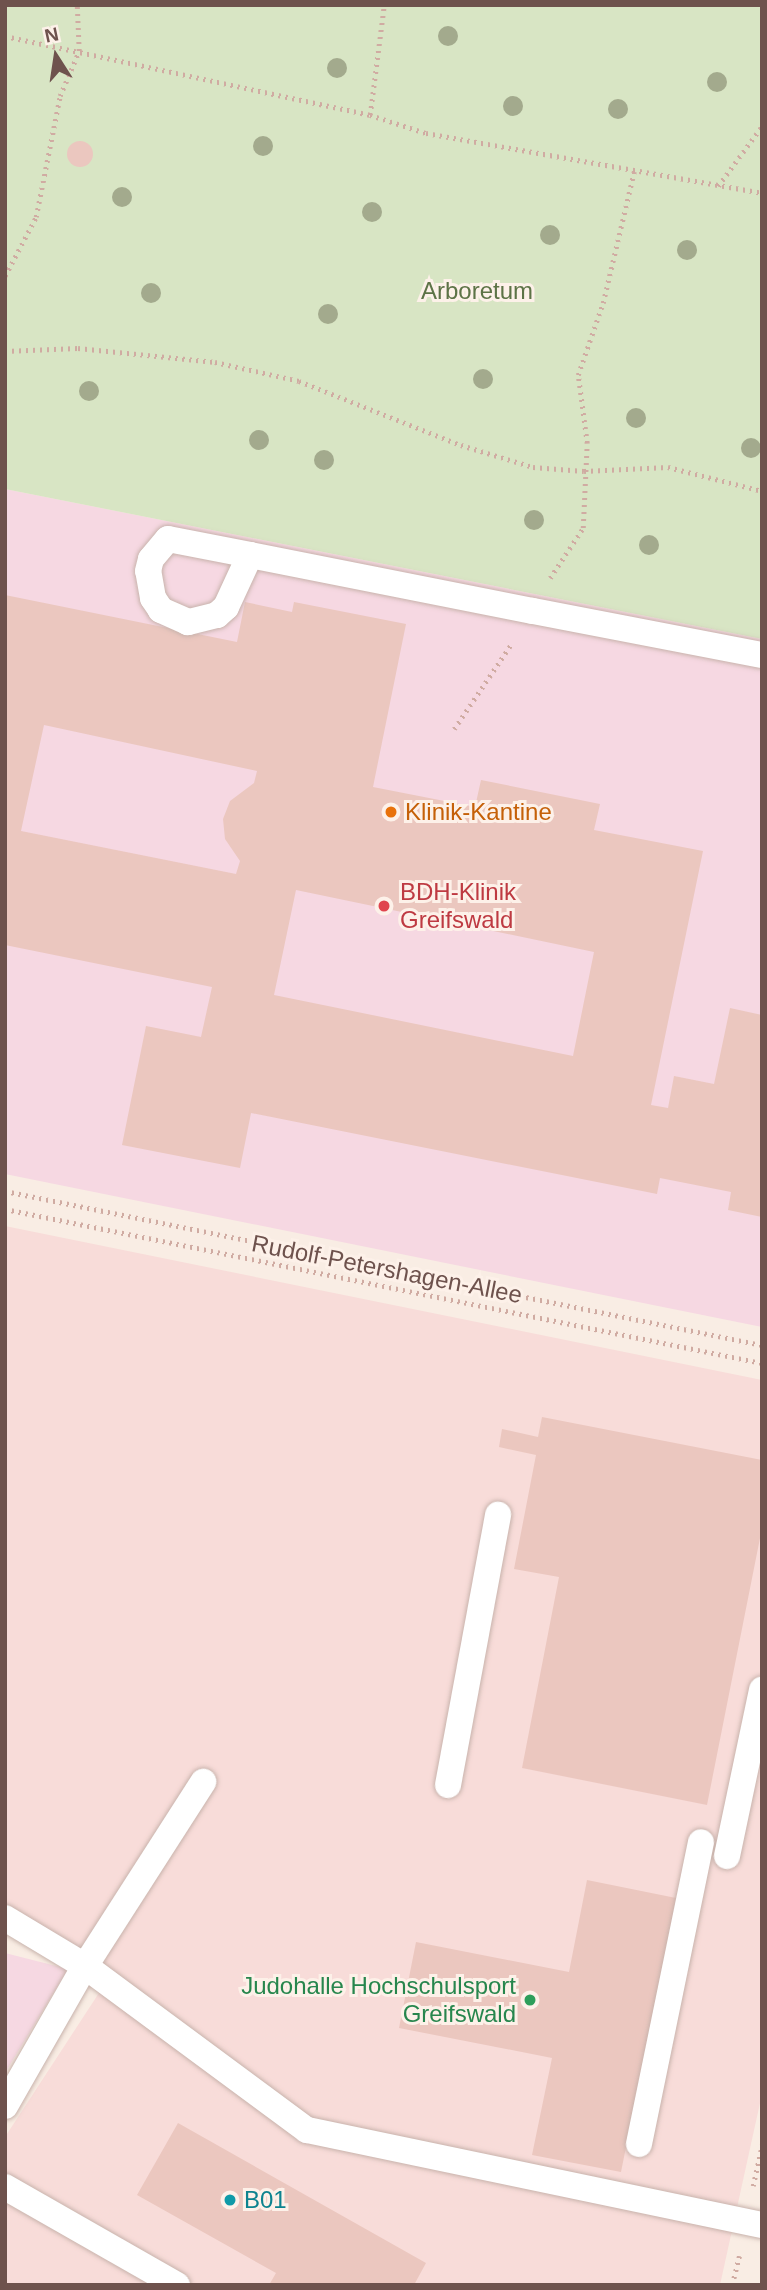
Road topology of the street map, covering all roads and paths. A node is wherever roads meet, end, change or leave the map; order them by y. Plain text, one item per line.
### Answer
1 (78, 5) edge
2 (384, 5) edge
3 (5, 36) edge
4 (79, 51) junction
5 (370, 115) junction
6 (762, 126) edge
7 (634, 172) junction
8 (717, 187) junction
9 (762, 193) edge
10 (5, 276) edge
11 (5, 351) edge
12 (584, 471) junction
13 (762, 491) edge
14 (250, 555) dead end
15 (533, 611) junction
16 (762, 655) edge
17 (454, 729) dead end
18 (5, 1192) edge
19 (5, 1209) edge
20 (762, 1345) edge
21 (762, 1363) edge
22 (498, 1515) dead end
23 (762, 1690) edge
24 (203, 1782) dead end
25 (447, 1785) dead end
26 (701, 1842) dead end
27 (727, 1856) dead end
28 (5, 1918) edge
29 (85, 1966) junction
30 (5, 2106) edge
31 (639, 2144) dead end
32 (5, 2187) edge
33 (762, 2225) edge
34 (177, 2285) edge

1 - 4 path
2 - 5 path
3 - 4 path
4 - 5 path
4 - 10 path
5 - 7 path
6 - 8 path
7 - 8 path
7 - 12 path
8 - 9 path
11 - 12 path
12 - 13 path
12 - 15 path
14 - 15 lane
15 - 16 lane
15 - 17 path
18 - 20 path
19 - 21 path, Rudolf-Petershagen-Allee
22 - 25 lane
23 - 27 lane
24 - 29 lane
26 - 31 lane
28 - 29 lane
29 - 30 lane
29 - 33 lane
32 - 34 lane

